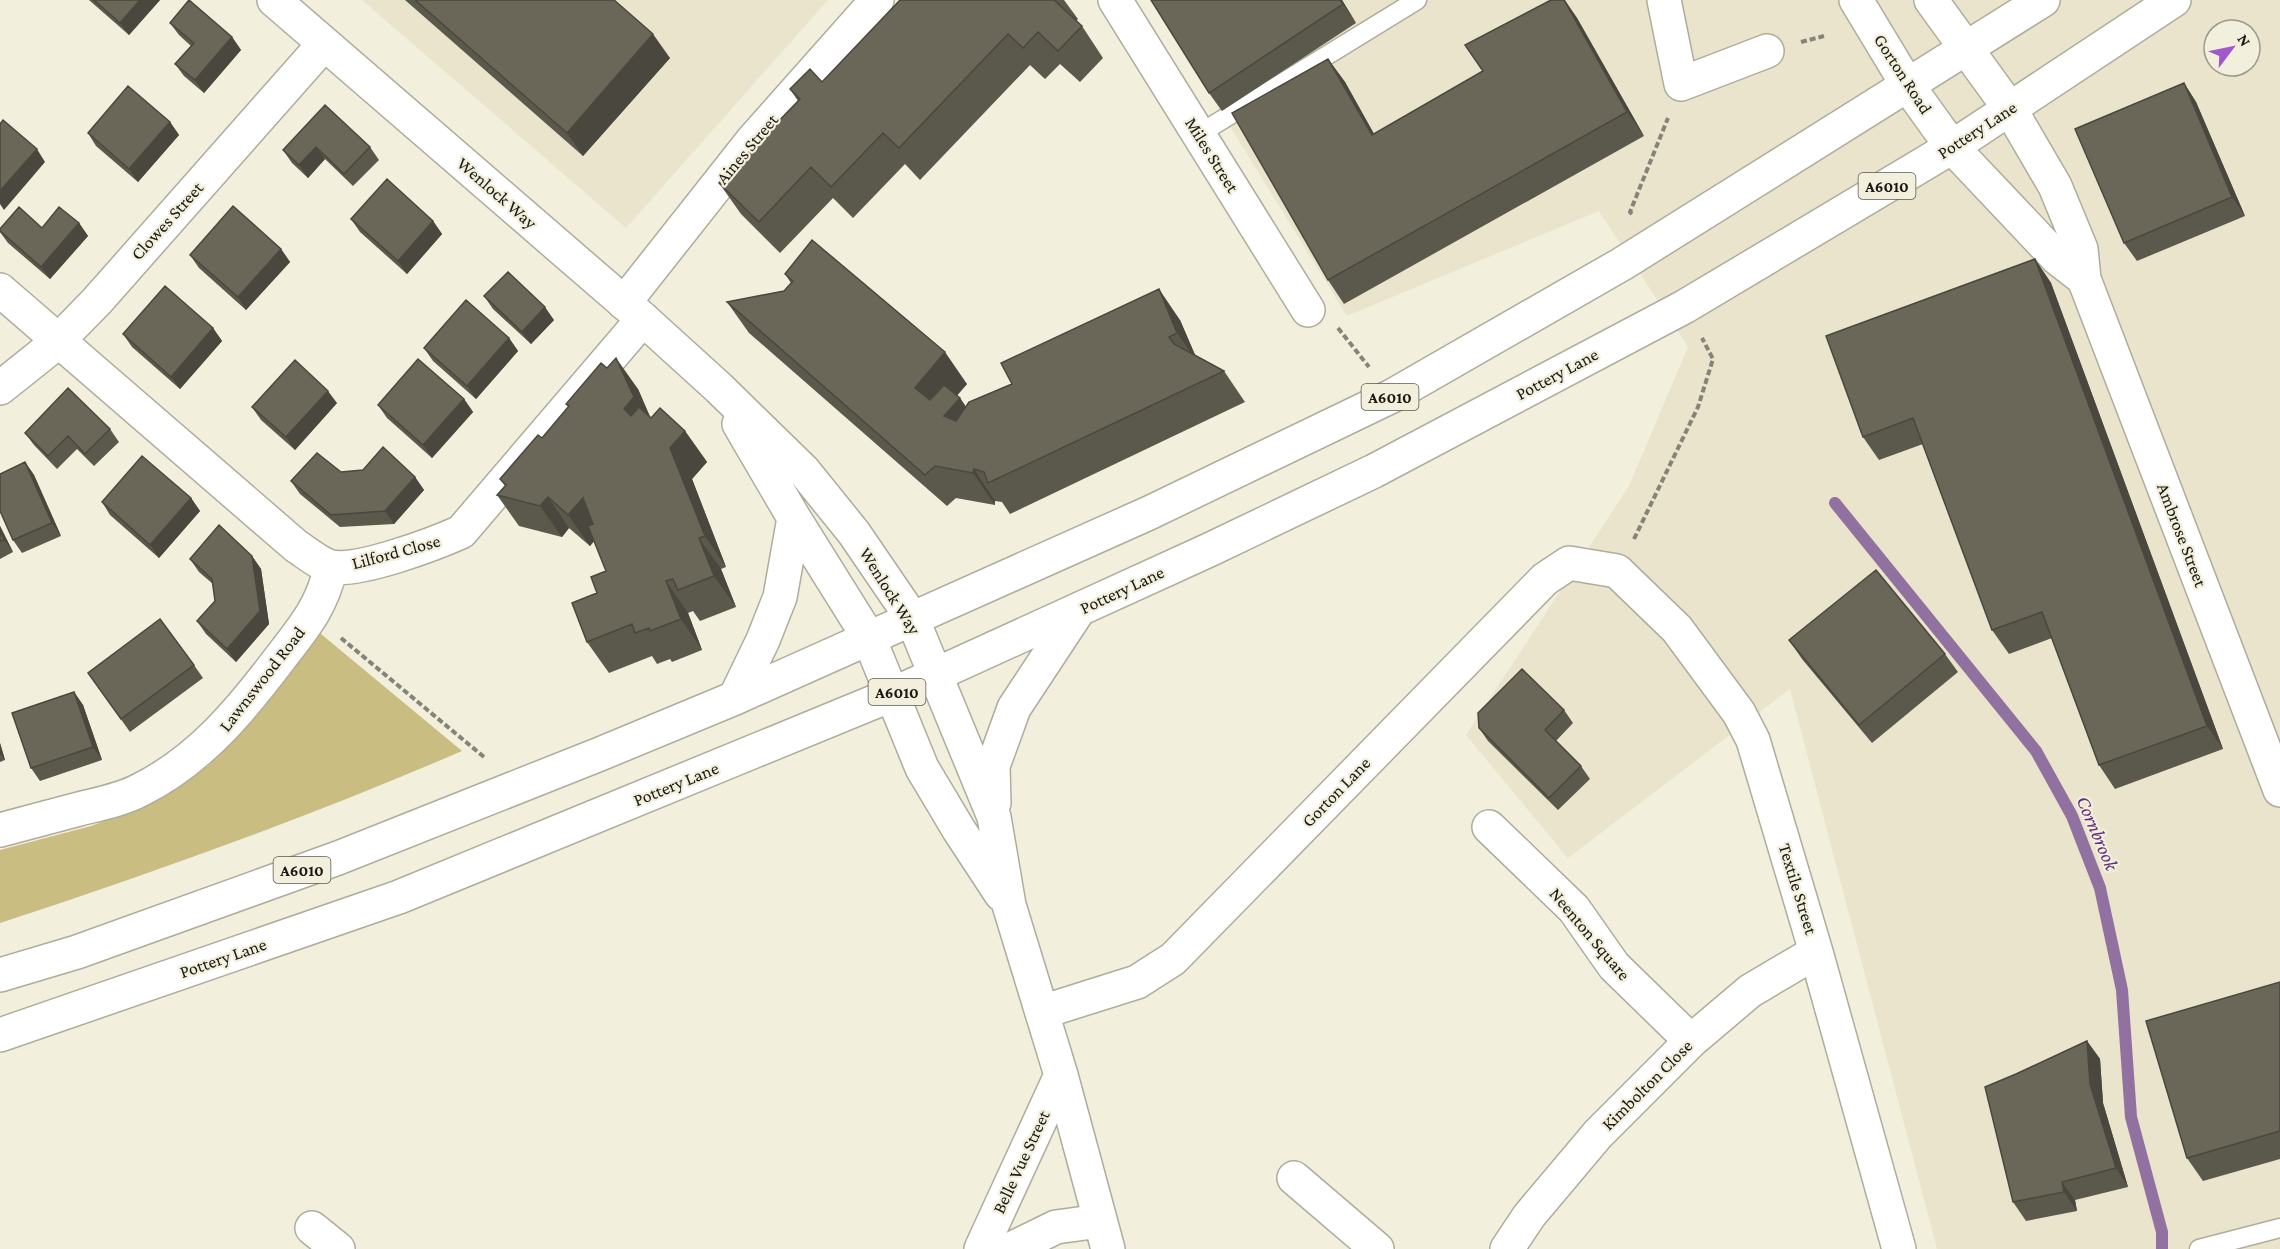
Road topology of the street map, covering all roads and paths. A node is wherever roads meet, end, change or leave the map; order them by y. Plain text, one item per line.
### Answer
1 (274, 0) edge
2 (877, 0) edge
3 (1115, 0) edge
4 (1418, 0) edge
5 (1664, 0) edge
6 (1856, 0) edge
7 (1931, 0) edge
8 (2043, 0) edge
9 (2174, 0) edge
10 (324, 44) junction
11 (1967, 50) junction
12 (1767, 51) dead end
13 (1681, 84) junction
14 (1908, 86) junction
15 (2010, 109) junction
16 (1199, 134) junction
17 (1952, 147) junction
18 (1650, 246) junction
19 (2085, 279) junction
20 (0, 290) edge
21 (633, 311) junction
22 (1321, 317) joint
23 (60, 340) junction
24 (1706, 343) dead end
25 (0, 388) edge
26 (719, 388) junction
27 (1392, 396) junction
28 (794, 518) junction
29 (331, 567) junction
30 (1617, 571) junction
31 (1078, 611) junction
32 (912, 618) junction
33 (332, 631) dead end
34 (868, 638) junction
35 (936, 675) junction
36 (891, 695) junction
37 (735, 698) junction
38 (484, 757) dead end
39 (2280, 790) edge
40 (994, 817) junction
41 (1489, 827) dead end
42 (0, 830) edge
43 (1009, 905) junction
44 (1816, 952) junction
45 (0, 975) edge
46 (1042, 1012) junction
47 (0, 1035) edge
48 (1690, 1041) junction
49 (1061, 1075) junction
50 (1294, 1178) dead end
51 (312, 1228) dead end
52 (2280, 1228) edge
53 (1104, 1235) edge
54 (2208, 1248) edge
55 (338, 1249) edge
56 (981, 1249) edge
57 (1011, 1249) edge
58 (1377, 1249) edge
59 (1507, 1249) edge
60 (1899, 1249) edge

1 - 10 main road, Wenlock Way
2 - 21 main road, Aines Street
3 - 16 main road, Miles Street
4 - 16 lane
5 - 13 main road
6 - 14 main road, Gorton Road
7 - 11 main road
8 - 11 main road, A6010
9 - 15 main road, Pottery Lane / A6010
10 - 21 main road, Wenlock Way
10 - 23 main road, Clowes Street
11 - 14 main road, A6010
11 - 15 main road
12 - 13 main road
13 - 18 path
14 - 17 main road, Gorton Road
14 - 18 main road, A6010
15 - 17 main road, Pottery Lane / A6010
15 - 19 main road, Ambrose Street
16 - 22 main road, Miles Street
17 - 19 main road
17 - 31 main road, Pottery Lane / A6010
18 - 27 main road, A6010
19 - 39 main road, Ambrose Street
20 - 23 main road, Lilford Close
21 - 26 main road, Wenlock Way
21 - 29 main road, Lilford Close
22 - 27 path
23 - 25 main road, Clowes Street
23 - 29 main road, Lilford Close
24 - 30 path
26 - 28 main road, Wenlock Way
26 - 32 main road, Wenlock Way
27 - 32 main road, A6010
28 - 34 main road, Wenlock Way
28 - 37 main road
29 - 42 main road, Lawnswood Road
30 - 44 main road, Textile Street
30 - 46 main road, Gorton Lane
31 - 35 main road, Pottery Lane / A6010
31 - 40 main road
32 - 34 main road, A6010
32 - 35 main road, Wenlock Way
33 - 38 path
34 - 36 main road, Wenlock Way
34 - 37 main road, A6010
35 - 36 main road, Pottery Lane / A6010
35 - 40 main road, Wenlock Way
36 - 43 main road, Wenlock Way
36 - 47 main road, Pottery Lane / A6010
37 - 45 main road, A6010
40 - 43 main road, Wenlock Way
41 - 48 main road, Neenton Square
43 - 46 main road, Wenlock Way
44 - 48 main road, Kimbolton Close
44 - 60 main road, Textile Street
46 - 49 main road, Wenlock Way
48 - 59 main road, Kimbolton Close
49 - 53 main road
49 - 56 main road, Belle Vue Street
50 - 58 main road
51 - 55 main road
52 - 54 lane
53 - 57 main road

